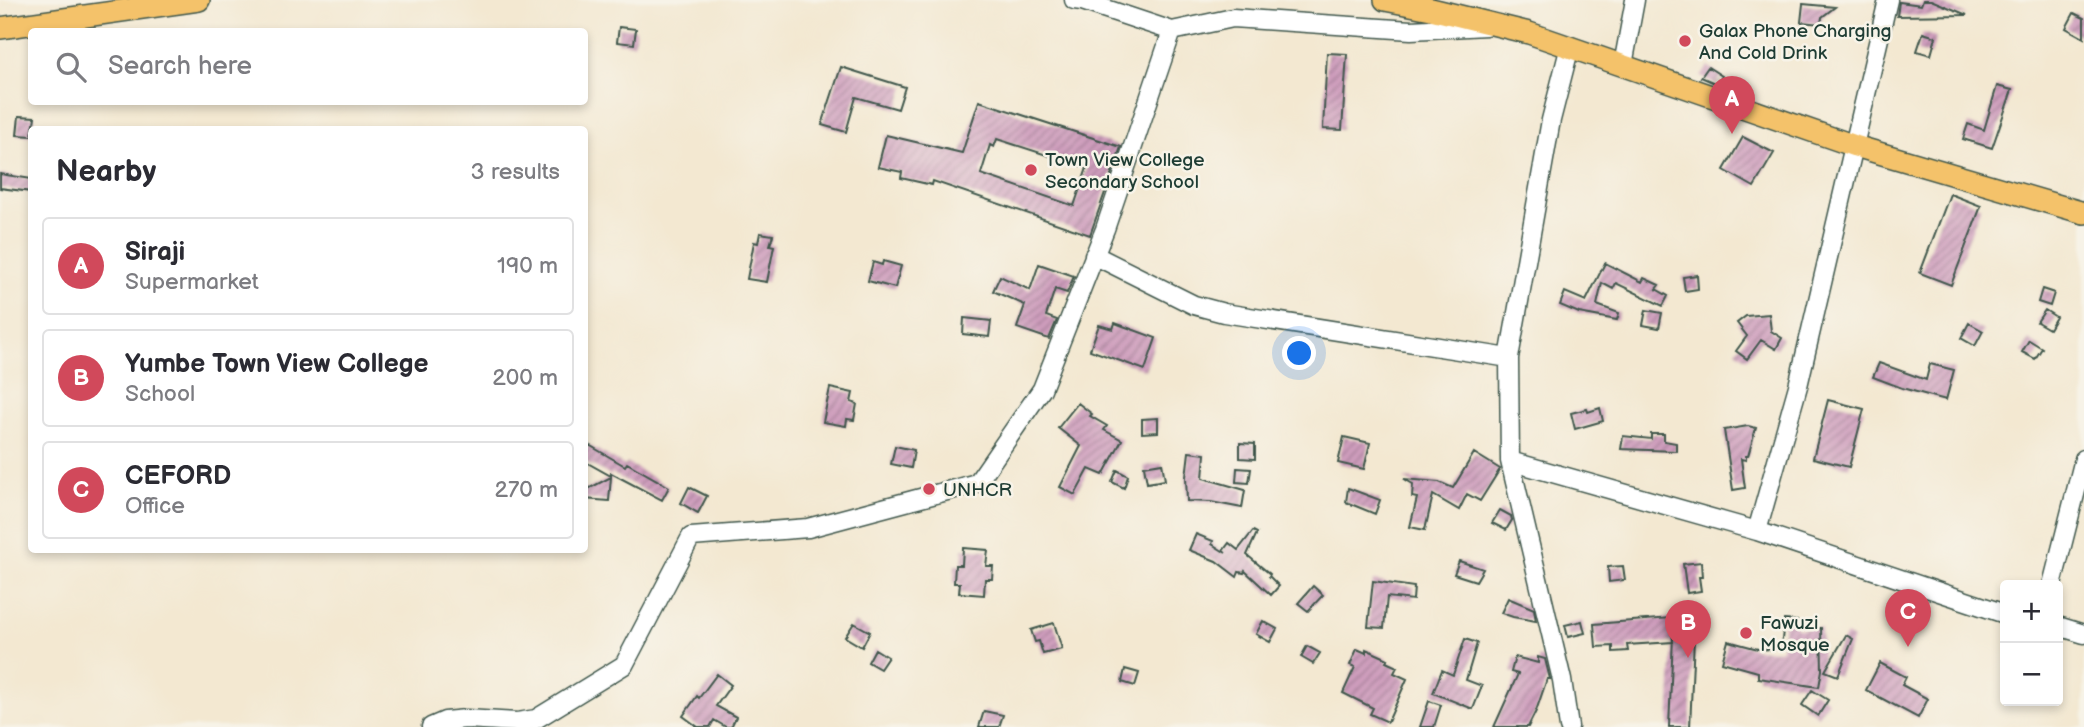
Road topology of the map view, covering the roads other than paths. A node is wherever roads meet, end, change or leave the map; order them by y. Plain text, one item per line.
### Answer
1 (199, 0) edge
2 (1074, 0) edge
3 (1385, 0) edge
4 (1635, 0) edge
5 (1888, 0) edge
6 (1497, 25) junction
7 (0, 28) edge
8 (1171, 31) junction
9 (1570, 46) junction
10 (1623, 65) junction
11 (1855, 146) junction
12 (2084, 213) edge
13 (1094, 255) junction
14 (1510, 358) junction
15 (2084, 459) edge
16 (1510, 461) junction
17 (1757, 531) junction
18 (2053, 580) edge
19 (2000, 612) edge
20 (2063, 628) edge
21 (2084, 634) edge
22 (431, 727) edge
23 (1569, 727) edge

1 - 7 main road
2 - 8 street
3 - 6 main road
4 - 10 street
5 - 11 street
6 - 8 street
6 - 9 main road
8 - 13 street
9 - 10 main road
9 - 14 street
10 - 11 main road
11 - 12 main road
11 - 17 street
13 - 14 street
13 - 22 street
14 - 16 street
15 - 18 street
16 - 17 street
16 - 23 street
17 - 19 street
20 - 21 street

